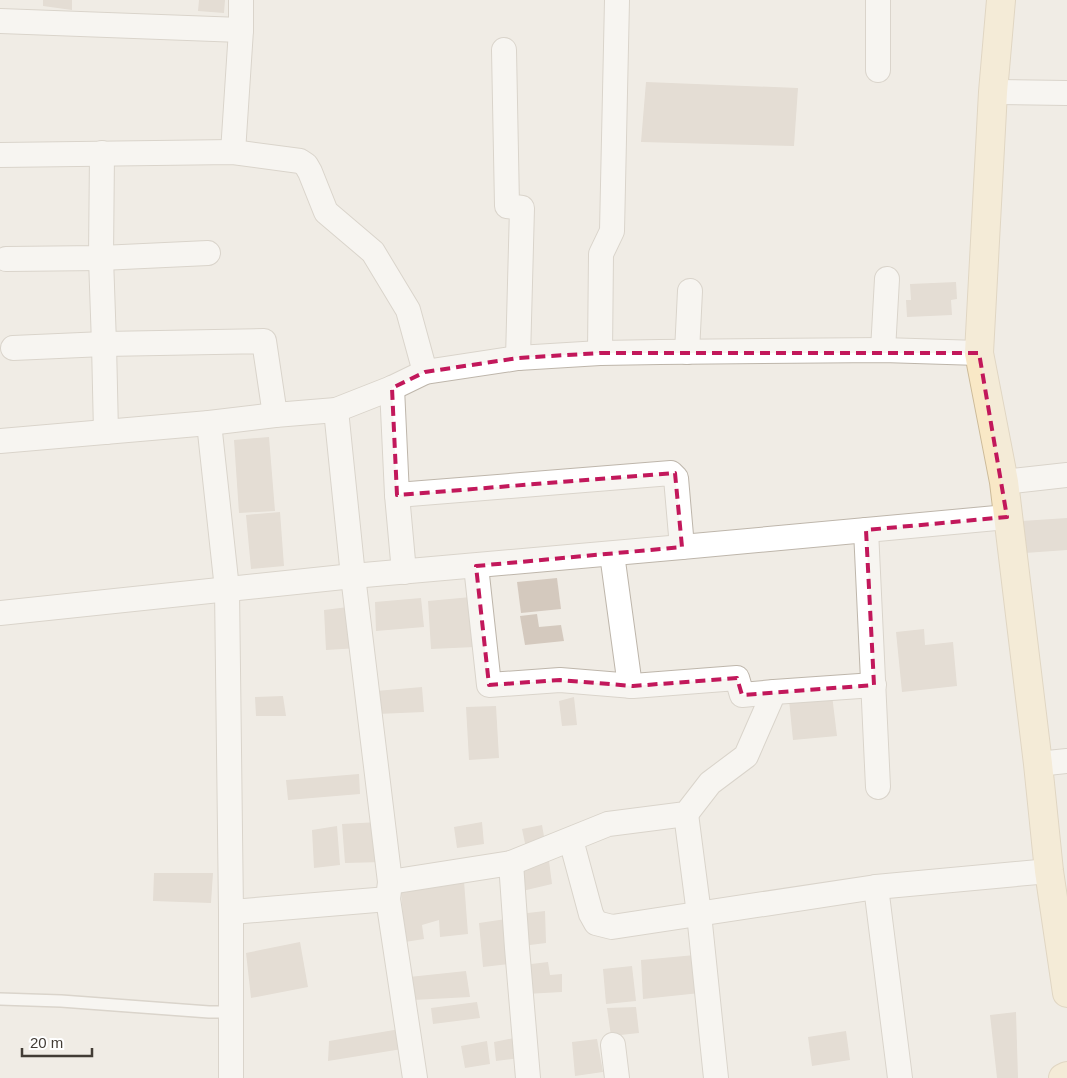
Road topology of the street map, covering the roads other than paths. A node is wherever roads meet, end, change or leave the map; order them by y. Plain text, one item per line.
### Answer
1 (241, 0) edge
2 (618, 0) edge
3 (878, 0) edge
4 (1001, 0) edge
5 (0, 20) edge
6 (241, 30) junction
7 (504, 50) dead end
8 (878, 70) dead end
9 (993, 92) junction
10 (1067, 93) edge
11 (233, 152) junction
12 (102, 153) junction
13 (0, 155) edge
14 (208, 253) dead end
15 (101, 258) junction
16 (6, 259) dead end
17 (887, 279) dead end
18 (690, 291) dead end
19 (104, 344) junction
20 (13, 348) dead end
21 (883, 350) junction
22 (687, 352) junction
23 (600, 353) junction
24 (979, 353) junction
25 (518, 358) junction
26 (425, 372) junction
27 (392, 388) junction
28 (336, 410) junction
29 (275, 415) junction
30 (209, 423) junction
31 (106, 432) junction
32 (0, 440) edge
33 (1067, 475) edge
34 (1004, 482) junction
35 (397, 495) junction
36 (1007, 517) junction
37 (866, 530) junction
38 (682, 548) junction
39 (612, 554) junction
40 (476, 566) junction
41 (404, 572) junction
42 (353, 576) junction
43 (227, 589) junction
44 (0, 613) edge
45 (874, 685) junction
46 (630, 686) junction
47 (774, 692) junction
48 (1067, 761) edge
49 (1038, 764) junction
50 (878, 787) dead end
51 (686, 814) junction
52 (571, 840) junction
53 (511, 863) junction
54 (1049, 871) junction
55 (876, 887) junction
56 (389, 890) junction
57 (231, 912) junction
58 (699, 914) junction
59 (1064, 949) edge
60 (1067, 993) edge
61 (0, 999) edge
62 (231, 1012) junction
63 (613, 1045) dead end
64 (1067, 1076) edge
65 (231, 1078) edge
66 (416, 1078) edge
67 (528, 1078) edge
68 (617, 1078) edge
69 (716, 1078) edge
70 (900, 1078) edge
71 (1063, 1078) edge

1 - 6 street
2 - 23 street
3 - 8 street
4 - 9 main road
5 - 6 street
6 - 11 street
7 - 25 street
9 - 10 street
9 - 24 main road
11 - 12 street
11 - 26 street
12 - 13 street
12 - 15 street
14 - 15 street
15 - 16 street
15 - 19 street
17 - 21 street
18 - 22 street
19 - 20 street
19 - 29 street
19 - 31 street
21 - 22 street
21 - 24 street
22 - 23 street
23 - 25 street
24 - 34 main road
25 - 26 street
26 - 27 street
27 - 28 street
27 - 35 street
28 - 29 street
28 - 42 street
29 - 30 street
30 - 31 street
30 - 43 street
31 - 32 street
33 - 34 street
34 - 36 main road
35 - 38 street
35 - 41 street
36 - 37 street
36 - 49 main road
37 - 38 street
37 - 45 street
38 - 39 street
39 - 40 street
39 - 46 street
40 - 41 street
40 - 46 street
41 - 42 street
42 - 43 street
42 - 56 street
43 - 44 street
43 - 57 street
45 - 47 street
45 - 50 street
46 - 47 street
47 - 51 street
48 - 49 street
49 - 54 main road
51 - 52 street
51 - 58 street
52 - 53 street
52 - 58 street
53 - 56 street
53 - 67 street
54 - 55 street
54 - 59 main road
55 - 58 street
55 - 70 street
56 - 57 street
56 - 66 street
57 - 62 street
58 - 69 street
59 - 60 main road
61 - 62 lane
62 - 65 street
63 - 68 street
64 - 71 main road

